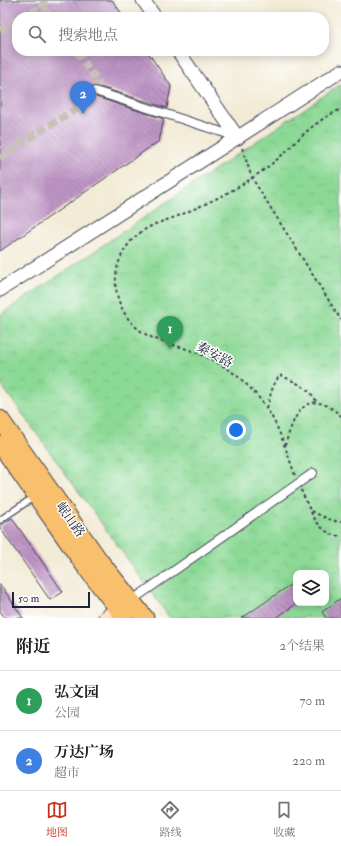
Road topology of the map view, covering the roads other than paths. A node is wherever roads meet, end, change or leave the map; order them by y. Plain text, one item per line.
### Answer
1 (143, 0) edge
2 (151, 12) edge
3 (181, 56) edge
4 (341, 71) edge
5 (95, 91) dead end
6 (238, 138) junction
7 (0, 290) edge
8 (0, 418) edge
9 (0, 444) edge
10 (312, 473) dead end
11 (36, 496) junction
12 (0, 520) edge
13 (120, 612) edge
14 (145, 618) edge

1 - 2 street
3 - 6 street
4 - 6 street
5 - 6 street
6 - 7 street
8 - 13 main road, 岷山路
9 - 11 main road, 岷山路
10 - 13 street
11 - 12 lane
11 - 13 main road, 岷山路
13 - 14 main road, 岷山路

